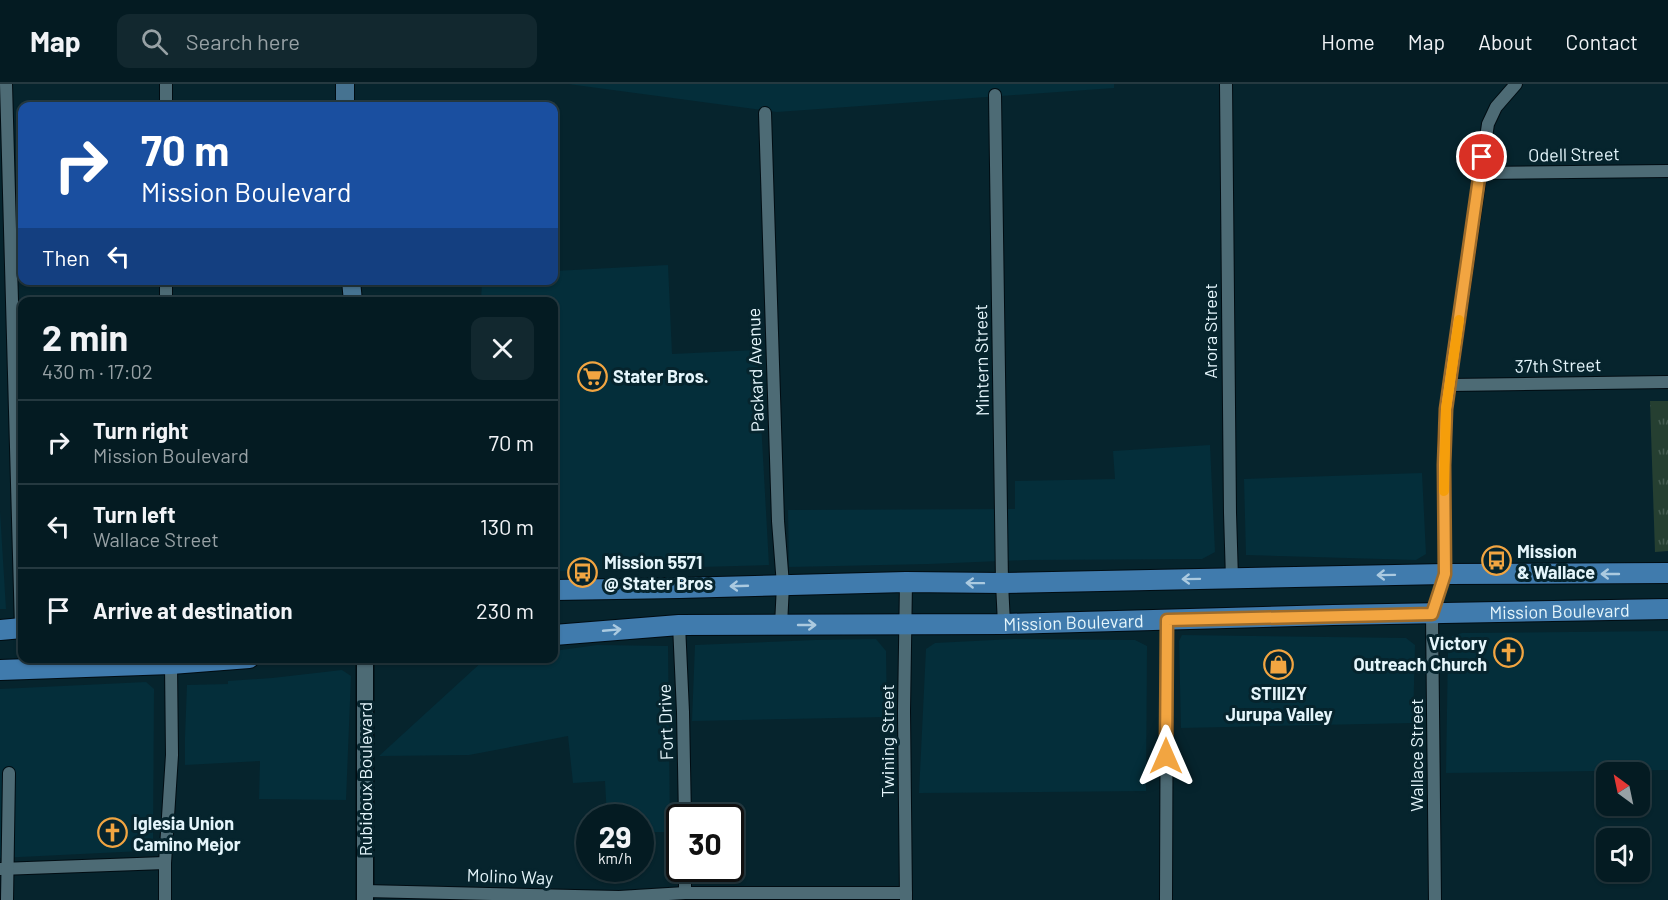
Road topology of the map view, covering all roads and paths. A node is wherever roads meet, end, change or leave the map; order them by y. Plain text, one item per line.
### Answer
1 (6, 84) edge
2 (166, 84) edge
3 (345, 84) edge
4 (1226, 84) edge
5 (1516, 84) edge
6 (995, 95) dead end
7 (166, 102) edge
8 (345, 102) edge
9 (765, 114) dead end
10 (1668, 171) edge
11 (1480, 174) junction
12 (1668, 382) edge
13 (1449, 385) junction
14 (18, 492) edge
15 (1668, 573) edge
16 (1445, 574) junction
17 (1232, 579) junction
18 (906, 582) junction
19 (1002, 583) junction
20 (783, 585) junction
21 (558, 590) edge
22 (1668, 609) edge
23 (1432, 614) junction
24 (1167, 620) junction
25 (781, 624) junction
26 (905, 624) junction
27 (1004, 624) junction
28 (679, 625) junction
29 (18, 628) edge
30 (0, 630) edge
31 (558, 635) edge
32 (184, 663) edge
33 (365, 663) edge
34 (171, 664) junction
35 (0, 670) edge
36 (9, 773) dead end
37 (685, 804) edge
38 (165, 863) junction
39 (4, 868) edge
40 (686, 882) edge
41 (686, 893) junction
42 (365, 895) edge
43 (906, 896) edge
44 (619, 898) edge
45 (7, 900) edge
46 (165, 900) edge
47 (1166, 900) edge
48 (1435, 900) edge

1 - 14 street
2 - 7 street
3 - 8 main road
4 - 17 street, Arora Street
5 - 11 street, Wallace Street
6 - 19 street, Mintern Street
9 - 20 street, Packard Avenue
10 - 11 street, Odell Street
11 - 13 street, Wallace Street
12 - 13 street, 37th Street
13 - 16 street, Wallace Street
15 -> 16 main road, Mission Boulevard
16 -> 17 main road, Mission Boulevard
16 - 23 street, Wallace Street
17 -> 19 main road, Mission Boulevard
19 -> 18 main road, Mission Boulevard
18 - 20 main road, Mission Boulevard
18 - 26 street, Twining Street
19 - 27 street, Mintern Street
20 -> 21 main road, Mission Boulevard
20 - 25 street, Packard Avenue
22 - 23 main road, Mission Boulevard
23 - 24 main road, Mission Boulevard
23 - 48 street, Wallace Street
24 - 27 main road, Mission Boulevard
24 - 47 street
25 -> 26 main road, Mission Boulevard
25 - 28 main road, Mission Boulevard
26 - 27 main road, Mission Boulevard
26 - 43 street, Twining Street
31 -> 28 main road, Mission Boulevard
28 - 37 street, Fort Drive
29 - 30 main road
32 - 34 main road
33 - 42 street, Rubidoux Boulevard
34 - 35 main road
34 - 38 street
36 - 39 street
38 - 39 street
38 - 46 street
39 - 45 street
40 - 41 street
41 - 43 street, Molino Way
41 - 44 street, Molino Way
42 - 44 street, Molino Way

